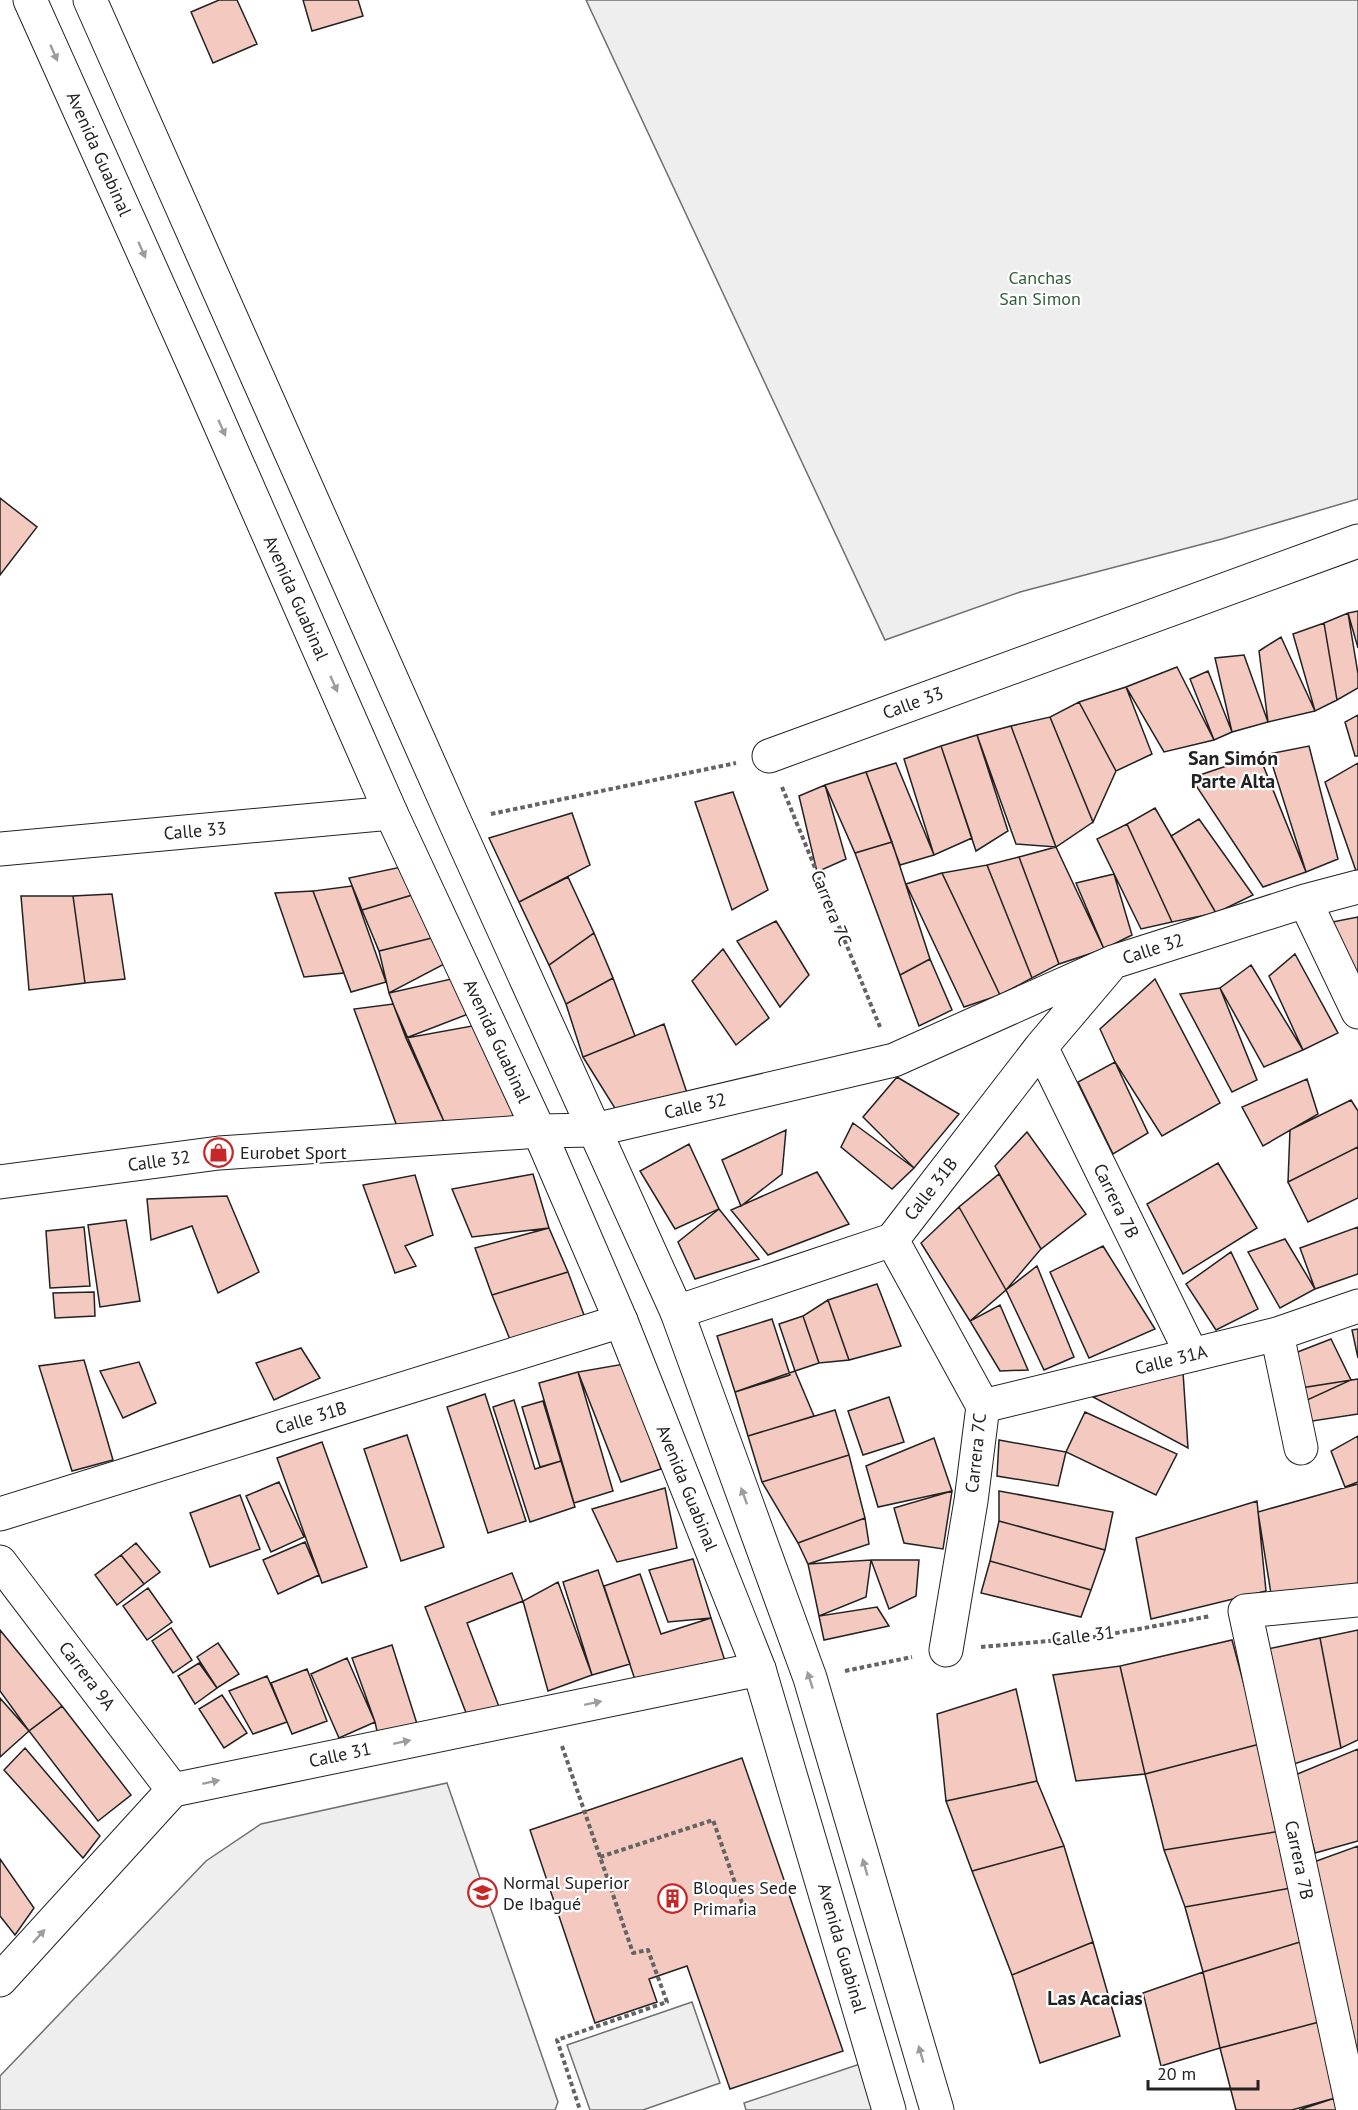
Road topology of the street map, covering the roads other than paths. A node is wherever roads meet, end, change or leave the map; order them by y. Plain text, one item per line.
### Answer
1 (30, 0) edge
2 (90, 0) edge
3 (1358, 541) edge
4 (769, 756) road end
5 (391, 813) junction
6 (0, 849) edge
7 (1358, 887) edge
8 (1305, 901) junction
9 (1113, 962) junction
10 (1358, 1012) edge
11 (1041, 1047) junction
12 (594, 1130) junction
13 (539, 1131) junction
14 (0, 1182) edge
15 (892, 1240) junction
16 (1358, 1306) edge
17 (677, 1312) junction
18 (621, 1321) junction
19 (1276, 1334) junction
20 (1192, 1355) junction
21 (982, 1406) junction
22 (1301, 1448) dead end
23 (0, 1514) edge
24 (0, 1562) edge
25 (1358, 1600) edge
26 (946, 1650) road end
27 (759, 1669) junction
28 (173, 1790) junction
29 (0, 1980) edge
30 (890, 2110) edge
31 (937, 2110) edge
32 (1353, 2110) edge

1 -> 5 street, Avenida Guabinal
2 - 12 street
3 - 4 street, Calle 33
5 - 6 street, Calle 33
5 - 13 street, Avenida Guabinal
7 - 8 street, Calle 32
8 - 9 street, Calle 32
8 - 10 street
9 - 11 street, Calle 31B
9 - 12 street, Calle 32
11 - 15 street, Calle 31B
11 - 20 street, Carrera 7B
12 - 13 street, Calle 32
12 - 17 street
13 - 14 street, Calle 32
13 - 18 street, Avenida Guabinal
15 - 17 street
15 - 21 street, Carrera 7C
16 - 19 street, Calle 31A
31 -> 17 street
18 - 23 street, Calle 31B
18 - 27 street, Avenida Guabinal
19 - 20 street, Calle 31A
19 - 22 street
20 - 21 street, Calle 31A
21 - 26 street, Carrera 7C
24 - 28 street, Carrera 9A
25 - 32 street, Carrera 7B
28 -> 27 street, Calle 31
27 - 30 street, Avenida Guabinal
29 -> 28 street

